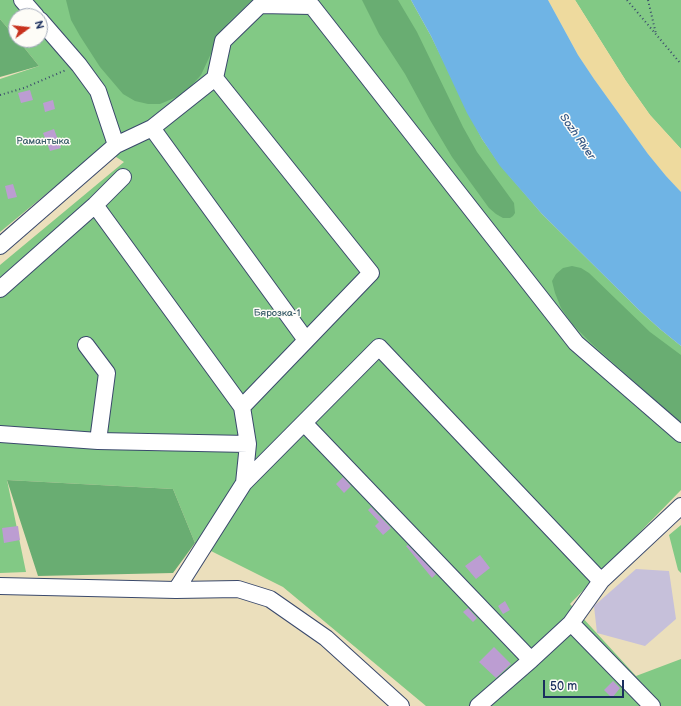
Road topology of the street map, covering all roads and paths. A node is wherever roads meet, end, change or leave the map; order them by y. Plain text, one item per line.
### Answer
1 (22, 0) edge
2 (627, 0) edge
3 (648, 0) edge
4 (29, 8) edge
5 (48, 29) edge
6 (657, 36) junction
7 (681, 64) edge
8 (79, 65) junction
9 (215, 78) junction
10 (0, 95) edge
11 (152, 128) junction
12 (116, 145) junction
13 (123, 177) dead end
14 (96, 206) junction
15 (0, 246) edge
16 (0, 289) edge
17 (306, 340) junction
18 (86, 345) dead end
19 (242, 407) junction
20 (304, 422) junction
21 (0, 434) edge
22 (681, 434) edge
23 (98, 441) junction
24 (248, 444) junction
25 (244, 483) junction
26 (681, 506) edge
27 (601, 581) junction
28 (0, 586) edge
29 (176, 590) junction
30 (571, 622) junction
31 (531, 660) junction
32 (401, 706) edge
33 (478, 706) edge
34 (652, 706) edge

1 - 4 street
2 - 6 path
3 - 6 path
5 - 8 street
6 - 7 path
8 - 10 path
8 - 12 street
9 - 11 street
9 - 17 street
9 - 22 street
11 - 12 street
11 - 17 street
12 - 15 street
13 - 14 street
14 - 16 street
14 - 19 street
17 - 19 street
18 - 23 street
19 - 24 street
20 - 25 street
20 - 27 street
20 - 31 street
21 - 23 street
23 - 24 street
24 - 25 street
25 - 29 street
26 - 27 street
27 - 30 street
28 - 29 street
29 - 32 street
30 - 31 street
30 - 34 street
31 - 33 street

